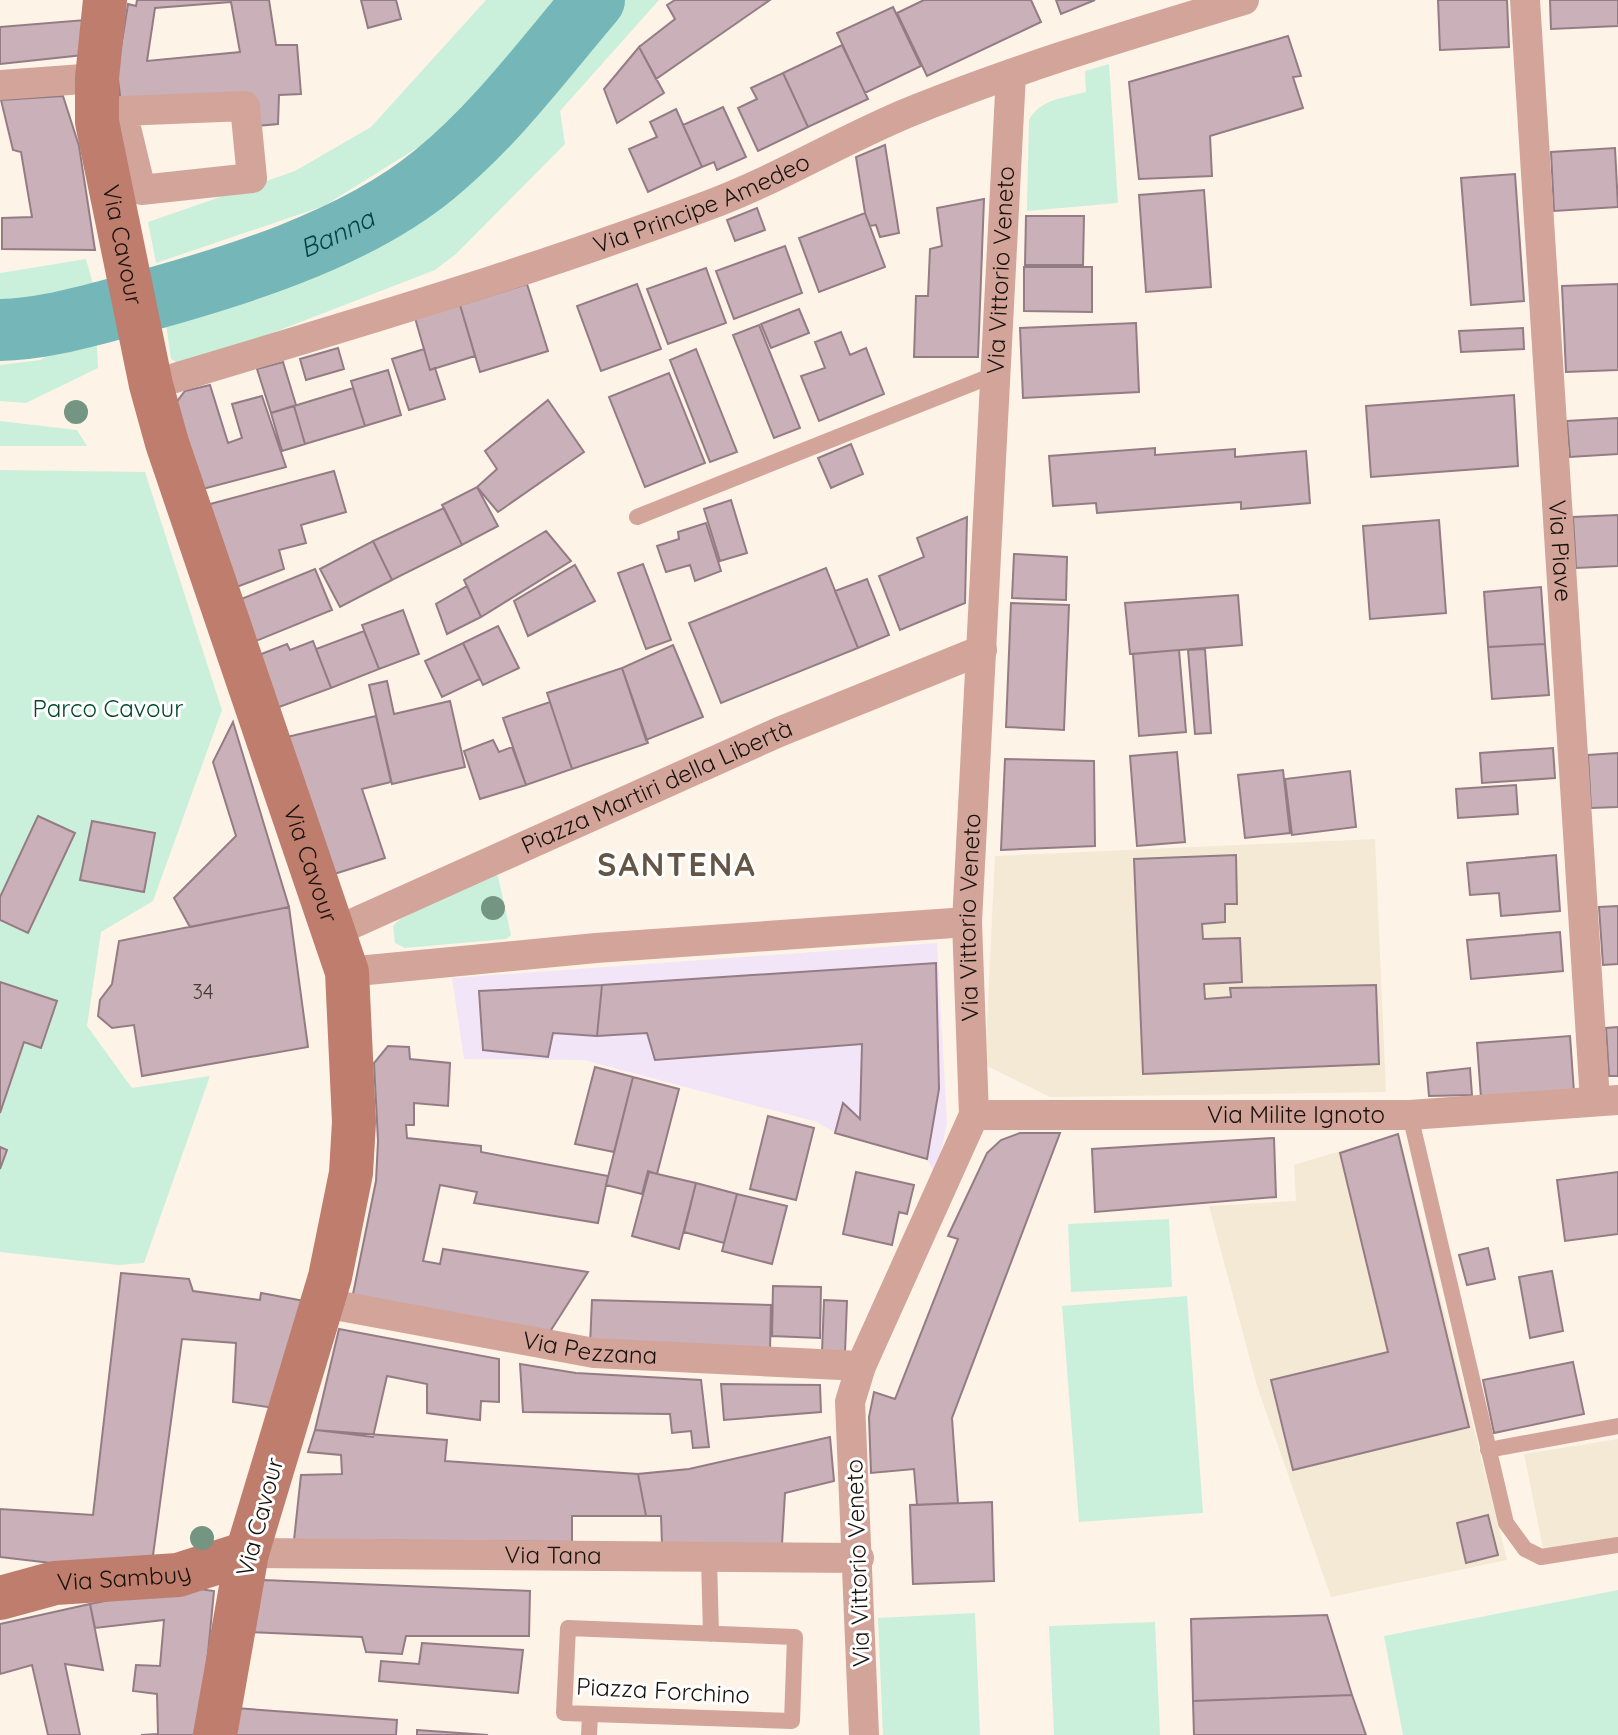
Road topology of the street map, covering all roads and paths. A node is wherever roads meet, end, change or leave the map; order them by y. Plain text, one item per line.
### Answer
1 (105, 0) edge
2 (1244, 0) edge
3 (1525, 0) edge
4 (1011, 74) junction
5 (97, 78) junction
6 (0, 85) edge
7 (129, 206) junction
8 (996, 374) junction
9 (149, 377) junction
10 (637, 517) dead end
11 (982, 650) junction
12 (967, 922) junction
13 (341, 952) junction
14 (1606, 1101) edge
15 (974, 1115) junction
16 (1410, 1115) junction
17 (324, 1303) junction
18 (861, 1366) junction
19 (1618, 1426) edge
20 (1488, 1450) junction
21 (1618, 1545) edge
22 (247, 1553) junction
23 (859, 1558) junction
24 (709, 1559) junction
25 (0, 1598) edge
26 (711, 1634) junction
27 (590, 1715) junction
28 (792, 1728) edge
29 (215, 1735) edge
30 (589, 1735) edge
31 (864, 1735) edge

1 - 5 street, Via Cavour
2 - 4 street, Via Principe Amedeo
3 - 14 street, Via Piave
4 - 8 street, Via Vittorio Veneto
4 - 9 street, Via Principe Amedeo
5 - 6 street
5 - 7 street, Via Cavour
7 - 7 street
7 - 9 street, Via Cavour
8 - 10 lane
8 - 11 street, Via Vittorio Veneto
9 - 13 street, Via Cavour
11 - 12 street, Via Vittorio Veneto
11 - 13 street, Piazza Martiri della Libertà
12 - 13 street
12 - 15 street, Via Vittorio Veneto
13 - 17 street, Via Cavour
14 - 16 street, Via Milite Ignoto
15 - 16 street, Via Milite Ignoto
15 - 18 street, Via Vittorio Veneto
16 - 20 lane
17 - 18 street, Via Pezzana
17 - 22 street, Via Cavour
18 - 23 street, Via Vittorio Veneto
19 - 20 lane
20 - 21 lane
22 - 24 street, Via Tana
22 - 25 street, Via Sambuy
22 - 29 street, Via Cavour
23 - 24 street, Via Tana
23 - 31 street, Via Vittorio Veneto
24 - 26 lane
26 - 27 lane, Piazza Forchino
26 - 28 lane, Piazza Forchino
27 - 28 lane, Piazza Forchino
27 - 30 lane

